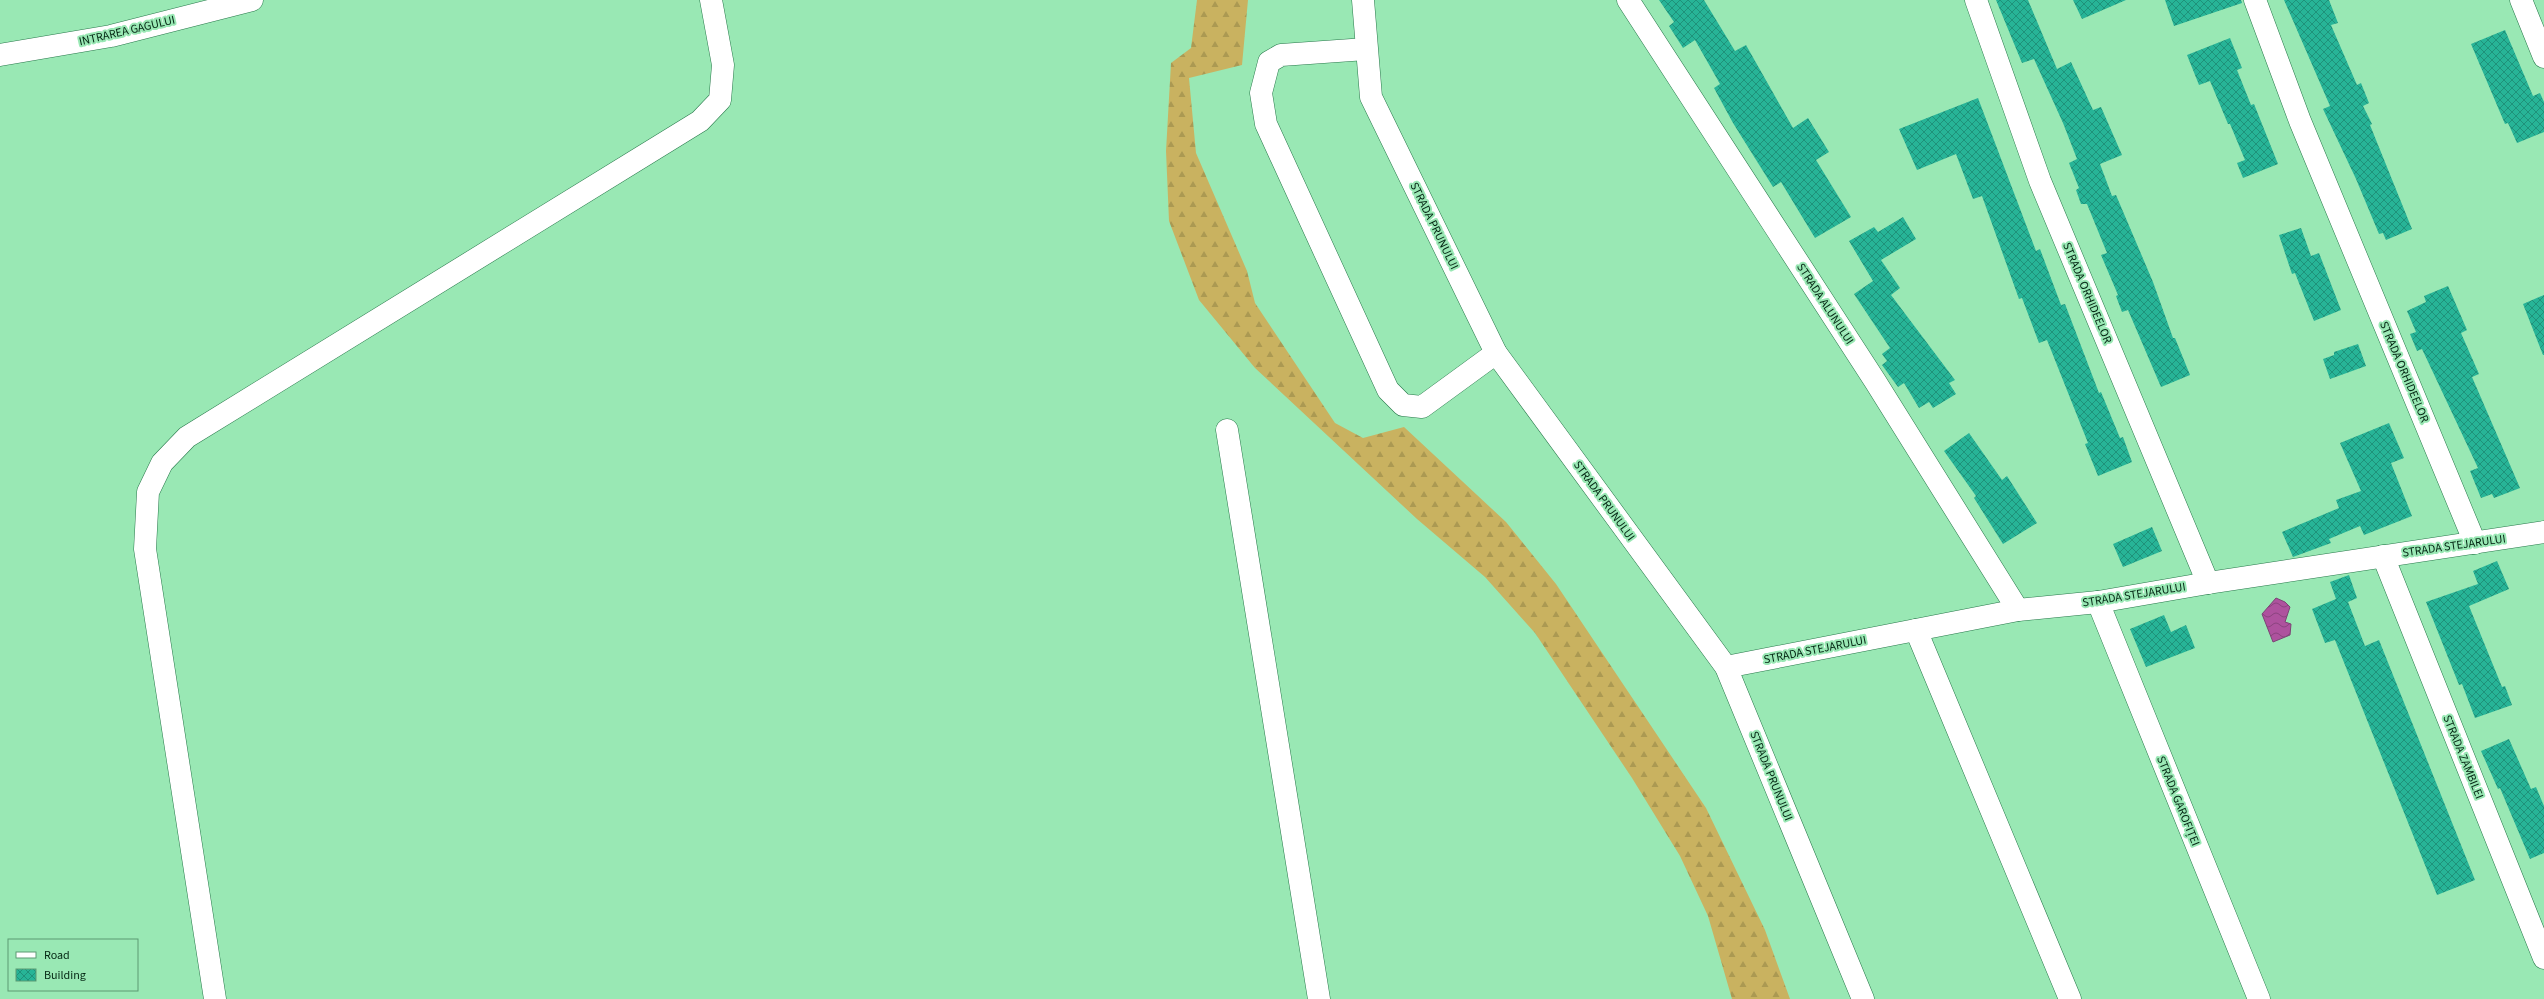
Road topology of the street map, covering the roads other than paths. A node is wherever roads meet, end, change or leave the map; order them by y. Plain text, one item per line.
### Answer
1 (252, 0) edge
2 (711, 0) edge
3 (1363, 0) edge
4 (1628, 0) edge
5 (1976, 0) edge
6 (2255, 0) edge
7 (2521, 0) edge
8 (1366, 49) junction
9 (0, 55) edge
10 (2544, 57) edge
11 (1496, 353) junction
12 (1227, 430) dead end
13 (2544, 532) edge
14 (2475, 543) junction
15 (2383, 556) junction
16 (2208, 583) junction
17 (2098, 602) junction
18 (2018, 610) junction
19 (1916, 630) junction
20 (1726, 667) junction
21 (2544, 958) edge
22 (215, 999) edge
23 (1319, 999) edge
24 (1863, 999) edge
25 (2070, 999) edge
26 (2258, 999) edge

1 - 9 street, INTRAREA GAGULUI
2 - 22 street
3 - 8 street, STRADA PRUNULUI
4 - 18 street, STRADA ALUNULUI
5 - 16 street, STRADA ORHIDEELOR
6 - 14 street, STRADA ORHIDEELOR
7 - 10 street
8 - 11 street, STRADA PRUNULUI
8 - 11 street
11 - 20 street, STRADA PRUNULUI
12 - 23 street
13 - 14 street, STRADA STEJARULUI
14 - 15 street, STRADA STEJARULUI
15 - 16 street, STRADA STEJARULUI
15 - 21 street, STRADA ZAMBILEI
16 - 17 street, STRADA STEJARULUI
17 - 18 street, STRADA STEJARULUI
17 - 26 street, STRADA GAROFIȚEI
18 - 19 street, STRADA STEJARULUI
19 - 20 street, STRADA STEJARULUI
19 - 25 street
20 - 24 street, STRADA PRUNULUI

